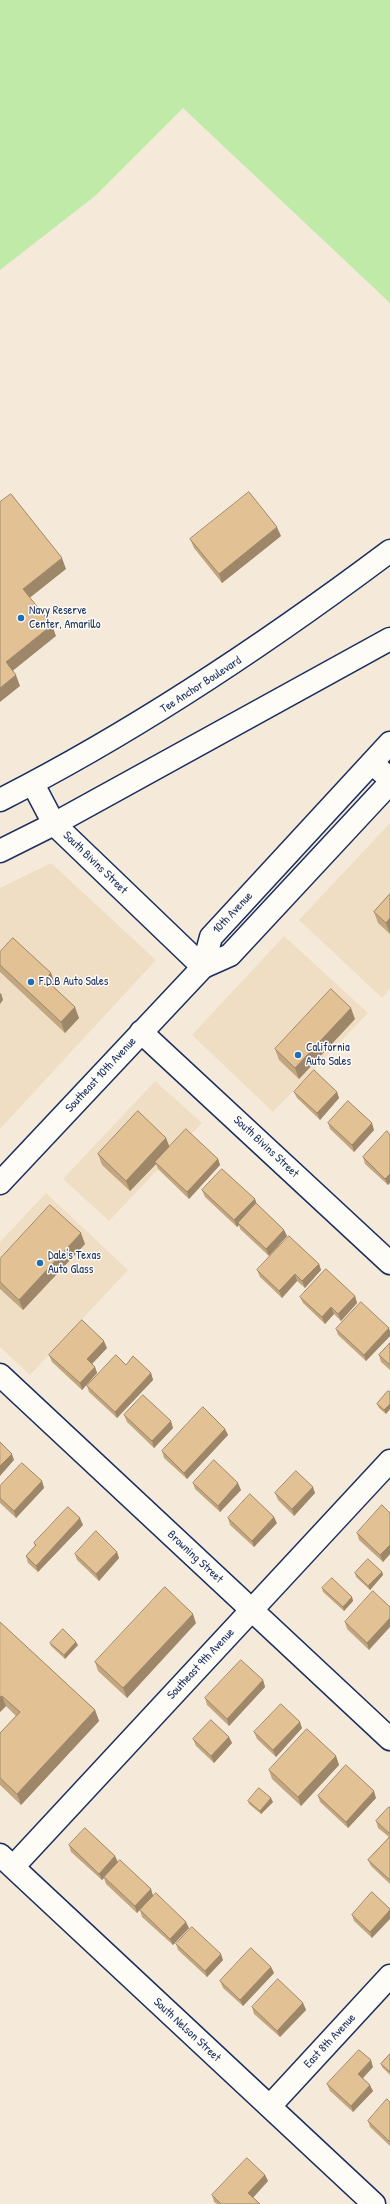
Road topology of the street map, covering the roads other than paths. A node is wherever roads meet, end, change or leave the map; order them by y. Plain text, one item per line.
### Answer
1 (390, 552) edge
2 (390, 639) edge
3 (390, 743) edge
4 (372, 763) junction
5 (390, 779) edge
6 (33, 784) junction
7 (390, 784) edge
8 (0, 800) edge
9 (54, 824) junction
10 (0, 851) edge
11 (203, 968) junction
12 (141, 1032) junction
13 (0, 1183) edge
14 (390, 1263) edge
15 (0, 1375) edge
16 (390, 1461) edge
17 (252, 1610) junction
18 (390, 1739) edge
19 (6, 1861) edge
20 (390, 1976) edge
21 (270, 2106) junction
22 (374, 2204) edge

1 - 6 street, Tee Anchor Boulevard
2 - 9 street
3 - 4 street, 10th Avenue
4 - 5 street
4 - 11 street, 10th Avenue
6 - 8 street, Tee Anchor Boulevard
6 - 9 street, South Bivins Street
7 - 11 street
9 - 10 street
9 - 11 street, South Bivins Street
11 - 12 street, Southeast 10th Avenue
12 - 13 street, Southeast 10th Avenue
12 - 14 street, South Bivins Street
15 - 17 street, Browning Street
16 - 17 street, Southeast 9th Avenue
17 - 18 street, Browning Street
17 - 19 street, Southeast 9th Avenue
19 - 21 street, South Nelson Street
20 - 21 street, East 8th Avenue
21 - 22 street, South Nelson Street

